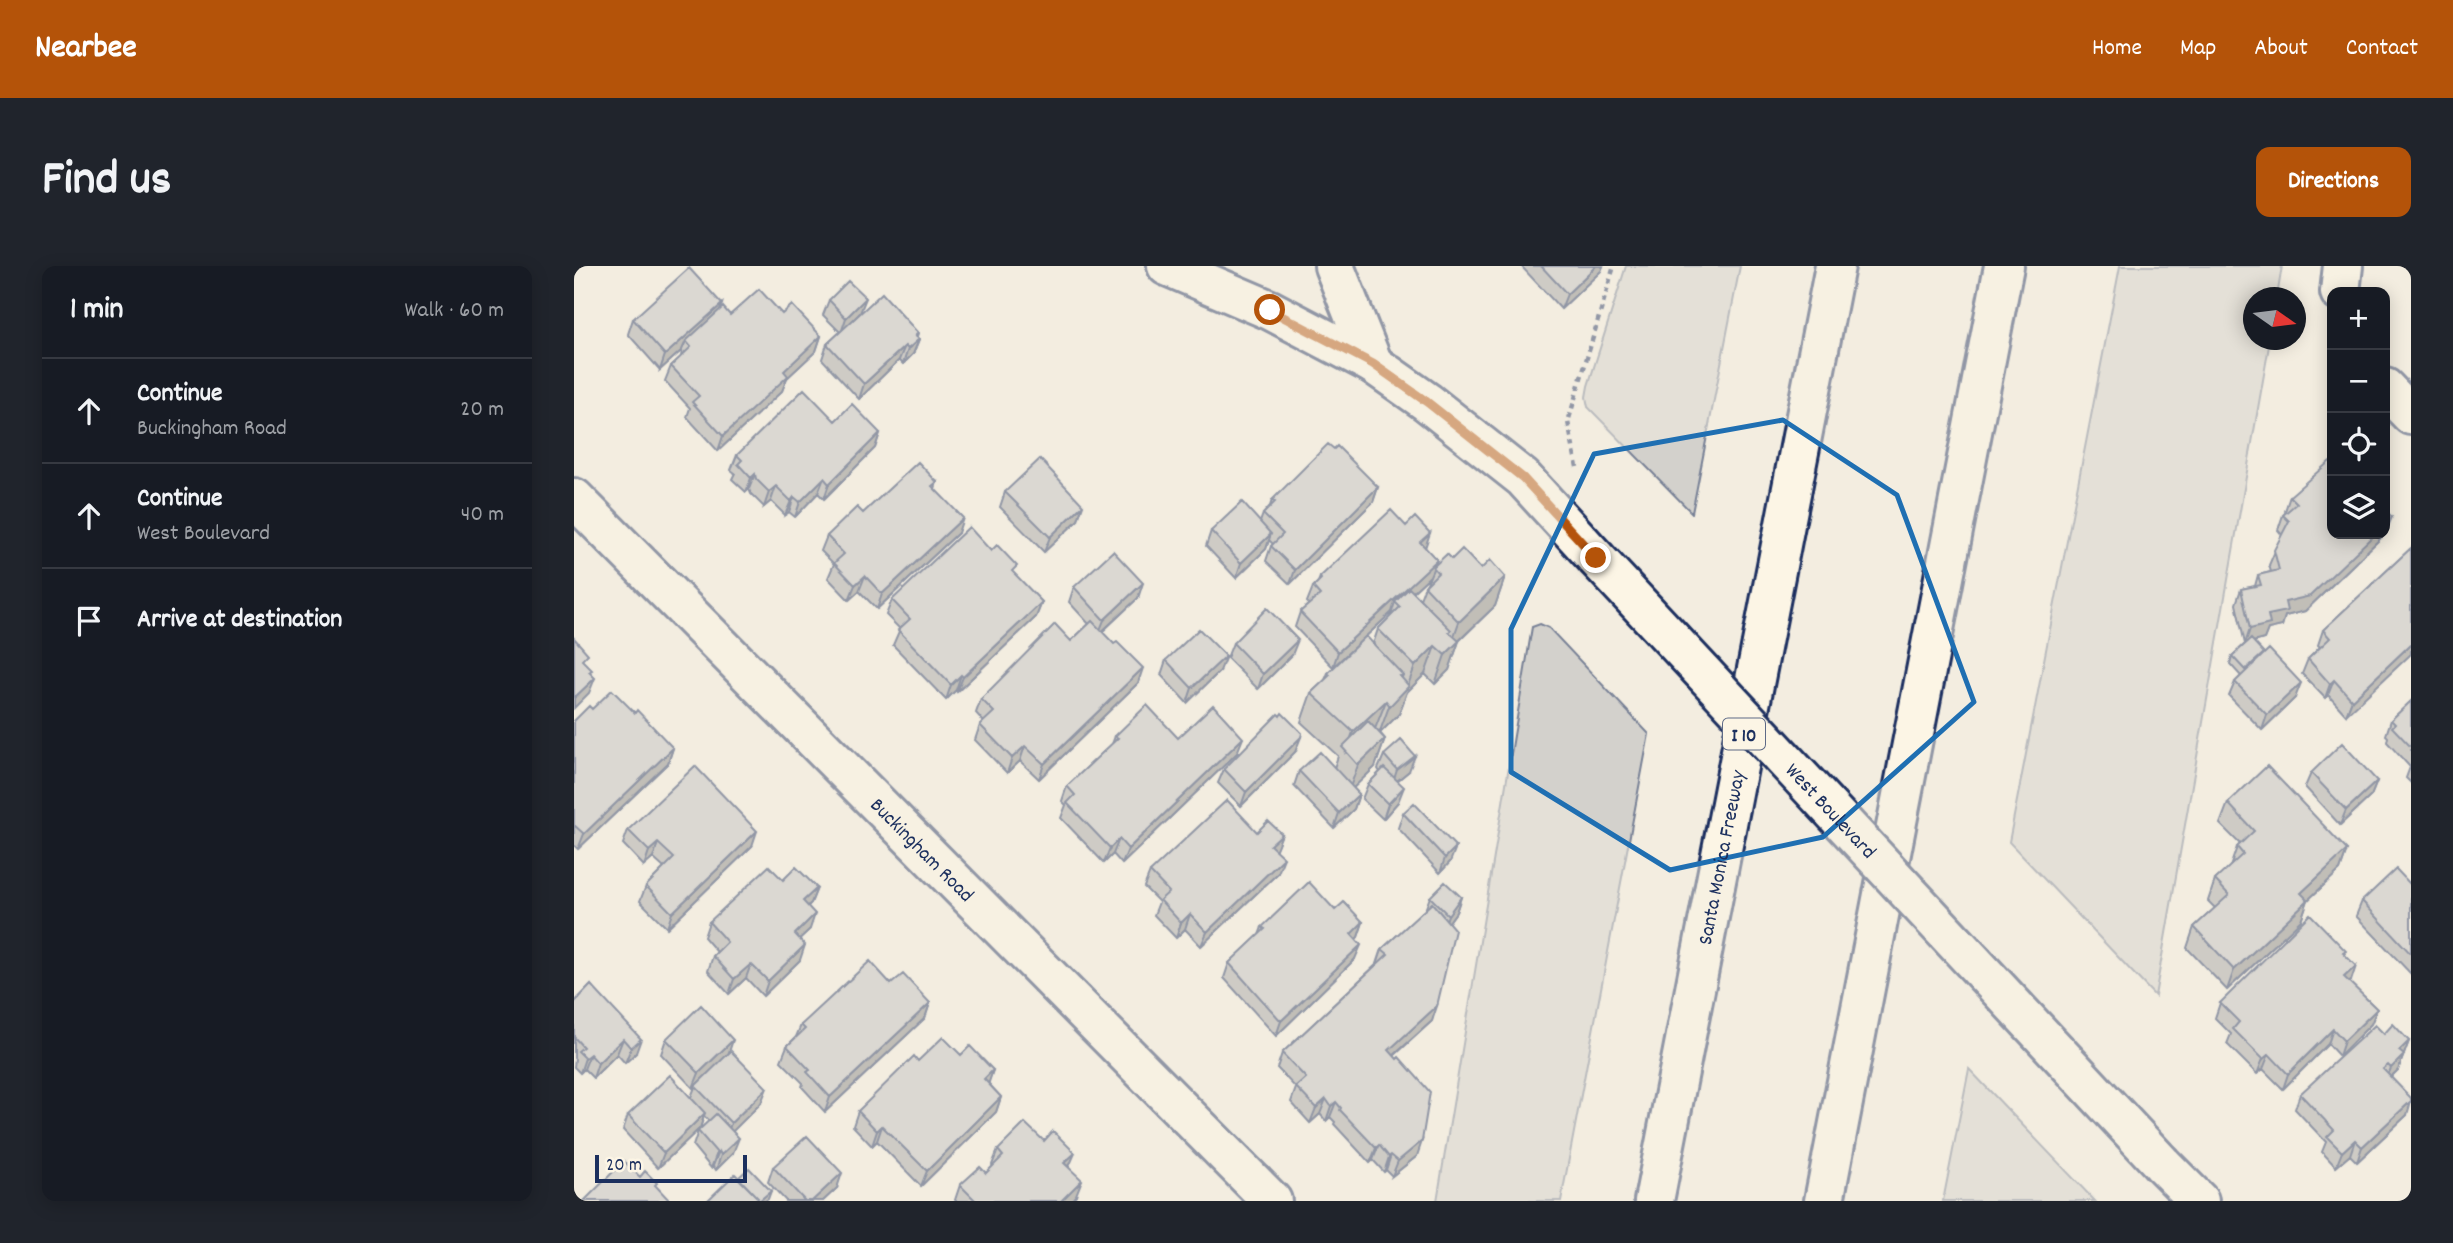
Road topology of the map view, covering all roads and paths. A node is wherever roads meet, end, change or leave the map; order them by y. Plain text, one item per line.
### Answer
1 (1167, 266) edge
2 (1334, 266) edge
3 (1614, 266) edge
4 (1835, 266) edge
5 (2004, 266) edge
6 (2343, 266) edge
7 (2341, 287) edge
8 (1373, 364) junction
9 (2390, 393) edge
10 (2411, 415) edge
11 (1579, 477) dead end
12 (574, 498) edge
13 (1272, 1201) edge
14 (1654, 1201) edge
15 (1824, 1201) edge
16 (2199, 1201) edge

1 - 8 main road
2 - 8 main road
3 - 11 path
4 - 14 main road, Santa Monica Freeway / I 10
5 - 15 main road
6 - 7 main road
8 - 16 main road, West Boulevard, bridge
9 - 10 main road
12 - 13 main road, Buckingham Road

